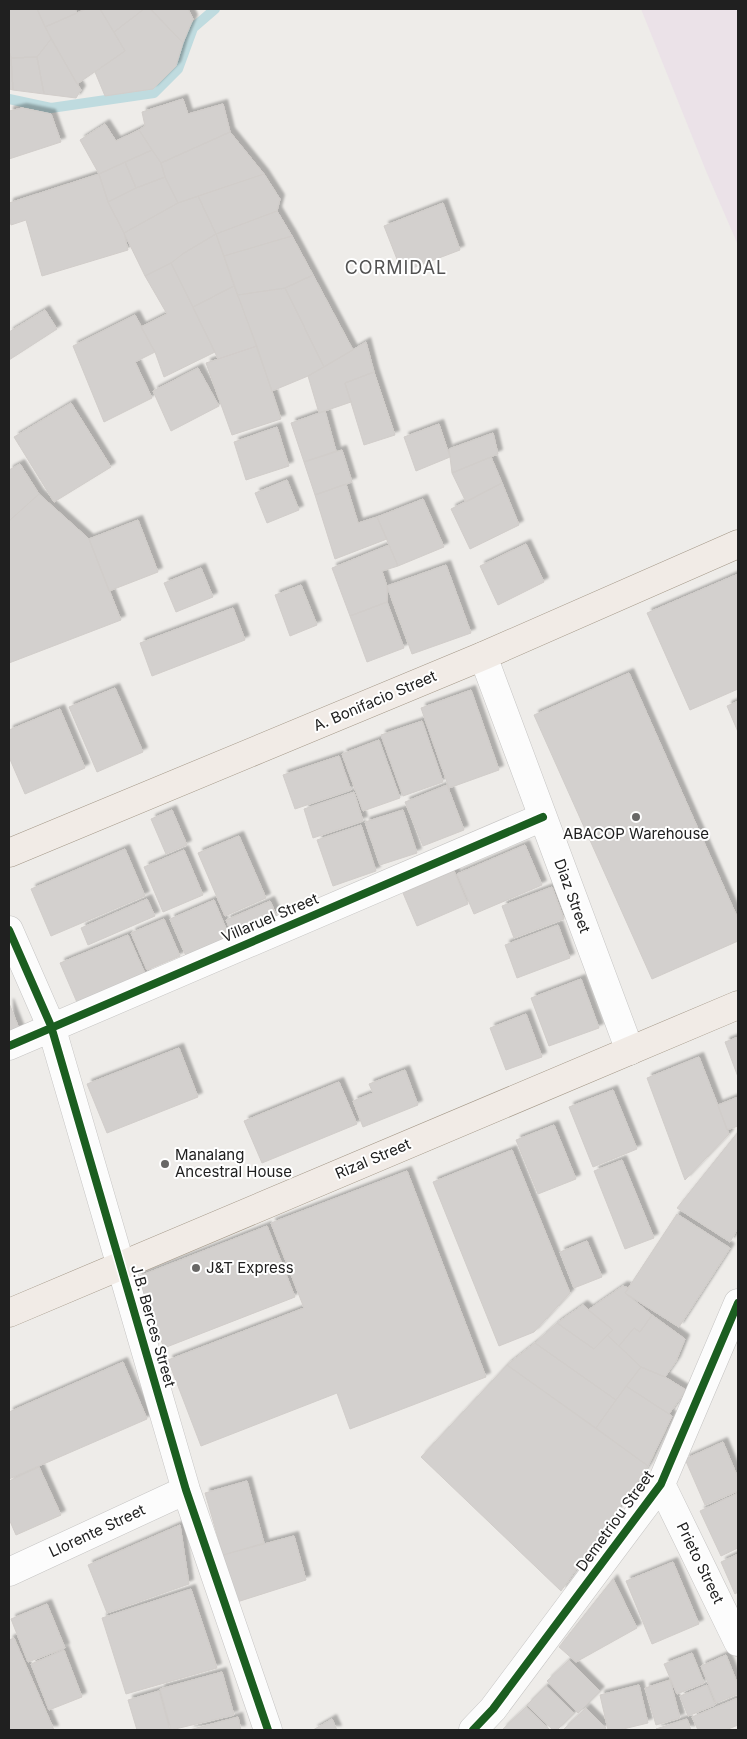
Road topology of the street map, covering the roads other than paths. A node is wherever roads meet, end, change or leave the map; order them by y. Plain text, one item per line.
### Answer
1 (738, 544) edge
2 (483, 656) junction
3 (543, 816) junction
4 (9, 853) edge
5 (9, 930) edge
6 (738, 1005) edge
7 (51, 1026) junction
8 (9, 1046) edge
9 (630, 1051) junction
10 (120, 1265) junction
11 (738, 1303) edge
12 (9, 1313) edge
13 (661, 1484) junction
14 (186, 1490) junction
15 (9, 1572) edge
16 (735, 1628) edge
17 (268, 1730) edge
18 (473, 1730) edge

1 - 2 main road, A. Bonifacio Street
2 - 3 street, Diaz Street
2 - 4 main road, A. Bonifacio Street
3 - 7 street, Villaruel Street
3 - 9 street, Diaz Street
5 - 7 street, J.B. Berces Street
6 - 9 main road, Rizal Street
7 - 8 street, Villaruel Street
7 - 10 street, J.B. Berces Street
9 - 10 main road, Rizal Street
10 - 12 main road, Rizal Street
10 - 14 street, J.B. Berces Street
11 - 13 street, Demetriou Street
13 - 16 street, Prieto Street
13 - 18 street, Demetriou Street
14 - 15 street, Llorente Street
14 - 17 street, J.B. Berces Street

